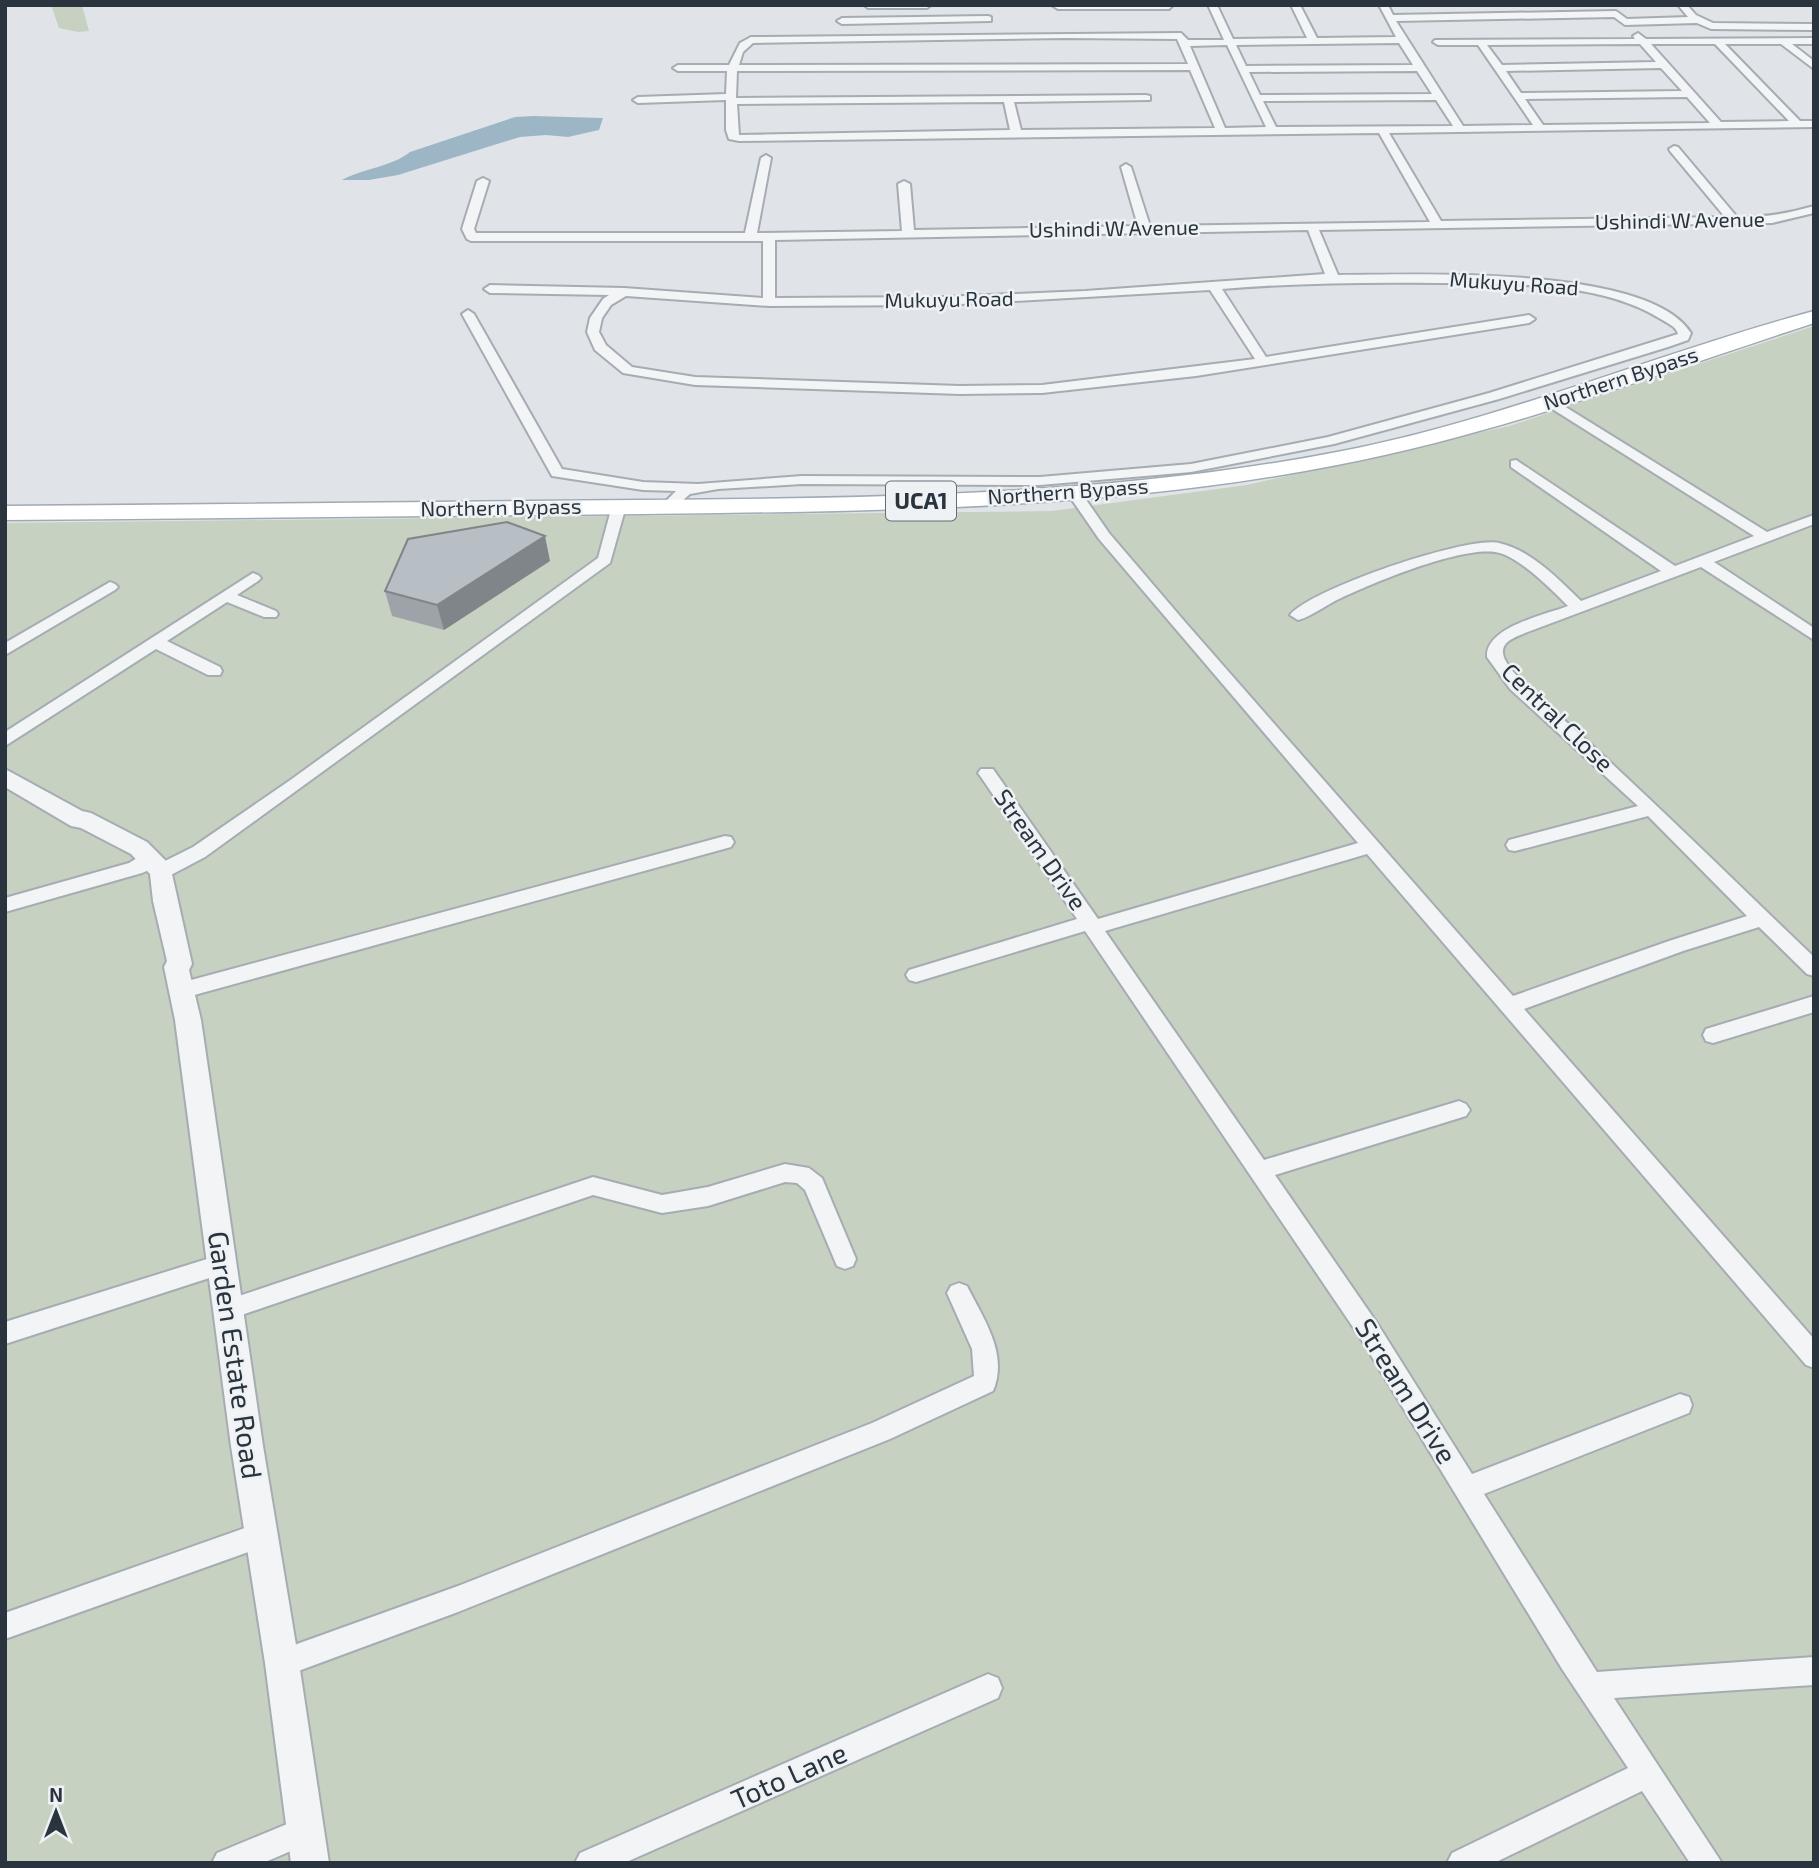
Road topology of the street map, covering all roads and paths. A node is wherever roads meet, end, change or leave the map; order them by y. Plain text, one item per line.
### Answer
1 (868, 5) edge
2 (927, 5) edge
3 (983, 5) edge
4 (1125, 5) edge
5 (1212, 5) edge
6 (1295, 5) edge
7 (1383, 5) edge
8 (1443, 5) edge
9 (1510, 5) edge
10 (1608, 5) edge
11 (1682, 5) edge
12 (1058, 6) edge
13 (1616, 14) junction
14 (1451, 16) junction
15 (1518, 16) junction
16 (1389, 18) junction
17 (988, 19) junction
18 (1698, 20) junction
19 (842, 21) dead end
20 (1176, 22) edge
21 (1814, 27) edge
22 (1064, 34) junction
23 (1048, 35) junction
24 (995, 36) junction
25 (1313, 40) junction
26 (1402, 40) junction
27 (1642, 40) junction
28 (1480, 41) junction
29 (1814, 41) edge
30 (1438, 42) dead end
31 (1784, 42) junction
32 (1231, 43) junction
33 (1718, 43) junction
34 (1049, 58) junction
35 (1664, 65) junction
36 (1814, 66) edge
37 (1193, 67) junction
38 (678, 68) dead end
39 (733, 68) junction
40 (1422, 68) junction
41 (1500, 68) junction
42 (1243, 69) junction
43 (894, 84) junction
44 (1691, 94) junction
45 (1519, 96) junction
46 (1440, 97) junction
47 (1146, 98) dead end
48 (1257, 98) junction
49 (730, 99) junction
50 (1007, 99) junction
51 (638, 100) dead end
52 (1814, 124) edge
53 (1798, 125) junction
54 (1719, 126) junction
55 (1541, 129) junction
56 (1461, 130) junction
57 (1383, 131) junction
58 (1273, 132) junction
59 (1016, 133) junction
60 (1222, 133) junction
61 (1674, 149) dead end
62 (766, 158) dead end
63 (1126, 167) dead end
64 (483, 181) dead end
65 (904, 184) dead end
66 (1814, 209) edge
67 (1733, 220) junction
68 (1437, 224) junction
69 (1312, 227) junction
70 (1144, 229) junction
71 (908, 234) junction
72 (750, 237) junction
73 (769, 237) junction
74 (1333, 278) junction
75 (1213, 285) junction
76 (490, 289) dead end
77 (624, 292) junction
78 (769, 302) junction
79 (468, 314) dead end
80 (1814, 317) edge
81 (1529, 319) dead end
82 (1264, 363) junction
83 (1494, 396) junction
84 (1551, 402) junction
85 (1517, 412) junction
86 (1290, 459) junction
87 (1516, 464) dead end
88 (614, 482) junction
89 (695, 487) junction
90 (1042, 488) junction
91 (1075, 494) junction
92 (614, 506) junction
93 (668, 506) junction
94 (5, 513) edge
95 (1810, 523) edge
96 (1765, 537) junction
97 (1708, 559) junction
98 (1673, 572) junction
99 (253, 578) dead end
100 (110, 587) dead end
101 (226, 596) junction
102 (1578, 607) junction
103 (270, 614) dead end
104 (1298, 615) dead end
105 (1814, 624) edge
106 (1814, 635) edge
107 (156, 642) junction
108 (5, 650) edge
109 (214, 671) dead end
110 (5, 740) edge
111 (987, 773) dead end
112 (5, 777) edge
113 (1652, 809) junction
114 (725, 842) dead end
115 (1515, 845) dead end
116 (1371, 846) junction
117 (156, 864) junction
118 (5, 905) edge
119 (1762, 919) junction
120 (1092, 924) junction
121 (1814, 969) edge
122 (916, 975) dead end
123 (180, 991) junction
124 (1814, 1004) edge
125 (1509, 1006) junction
126 (1713, 1035) dead end
127 (1459, 1110) dead end
128 (1262, 1170) junction
129 (845, 1259) dead end
130 (223, 1264) junction
131 (959, 1293) dead end
132 (230, 1309) junction
133 (5, 1332) edge
134 (1814, 1357) edge
135 (1679, 1405) dead end
136 (1467, 1488) junction
137 (262, 1535) junction
138 (5, 1626) edge
139 (282, 1663) junction
140 (1814, 1671) edge
141 (1590, 1686) junction
142 (988, 1688) dead end
143 (1648, 1773) junction
144 (304, 1831) junction
145 (227, 1863) edge
146 (310, 1863) edge
147 (590, 1863) edge
148 (1462, 1863) edge
149 (1707, 1863) edge

1 - 2 street
3 - 17 street
4 - 12 street
4 - 20 street
5 - 32 street
6 - 25 street
7 - 16 street
8 - 14 street
9 - 15 street
10 - 13 street
11 - 18 street
12 - 22 street
13 - 15 street
13 - 18 street
13 - 27 street
14 - 15 street
14 - 16 street
16 - 26 street
17 - 19 street
17 - 24 street
18 - 21 street
20 - 22 street
20 - 32 street
20 - 37 street
22 - 23 street
23 - 24 street
23 - 34 street
24 - 39 street
25 - 26 street
25 - 32 street
26 - 40 street
27 - 28 street
27 - 33 street
27 - 35 street
28 - 30 street
28 - 41 street
29 - 31 street
31 - 33 street
31 - 36 street
32 - 42 street
33 - 53 street
34 - 37 street
34 - 43 street
35 - 41 street
35 - 44 street
37 - 60 street
38 - 39 street
39 - 43 street
39 - 49 street
40 - 42 street
40 - 46 street
41 - 45 street
42 - 48 street
43 - 49 street
43 - 50 street
44 - 45 street
44 - 54 street
45 - 55 street
46 - 48 street
46 - 56 street
47 - 50 street
48 - 58 street
49 - 51 street
49 - 59 street
50 - 59 street
52 - 53 street
53 - 54 street
54 - 55 street
55 - 56 street
56 - 57 street
57 - 58 street
57 - 68 street
58 - 60 street
59 - 60 street
61 - 67 street
62 - 72 street
63 - 70 street
64 - 72 street, Ushindi W Avenue
65 - 71 street
66 - 67 street, Ushindi W Avenue
67 - 68 street, Ushindi W Avenue
68 - 69 street, Ushindi W Avenue
69 - 70 street, Ushindi W Avenue
69 - 74 street
70 - 71 street, Ushindi W Avenue
71 - 73 street, Ushindi W Avenue
72 - 73 street, Ushindi W Avenue
73 - 78 street
74 - 75 street, Mukuyu Road
74 - 83 street, Mukuyu Road
75 - 78 street, Mukuyu Road
75 - 82 street
76 - 77 street, Mukuyu Road
77 - 78 street, Mukuyu Road
77 - 82 street
79 - 88 street, Mukuyu Road
80 - 84 main road, Northern Bypass / UCA1
81 - 82 street
83 - 85 street
83 - 86 street, Mukuyu Road
84 - 85 main road, Northern Bypass / UCA1
84 - 96 street
85 - 86 main road, Northern Bypass / UCA1
86 - 90 street, Mukuyu Road
86 - 91 main road, Northern Bypass / UCA1
87 - 98 street
88 - 89 street, Mukuyu Road
88 - 92 street
89 - 90 street, Mukuyu Road
89 - 93 street
90 - 91 main road, Northern Bypass / UCA1
90 - 93 main road, Northern Bypass / UCA1
91 - 116 street
92 - 93 main road, Northern Bypass / UCA1
92 - 94 main road, Northern Bypass / UCA1
92 - 117 street
95 - 96 street, Central Close
96 - 97 street, Central Close
97 - 98 street, Central Close
97 - 105 street
97 - 106 street
98 - 102 street, Central Close
99 - 101 street
100 - 108 street
101 - 103 street
101 - 107 street
102 - 104 street
102 - 113 street, Central Close
107 - 109 street
107 - 110 street
111 - 120 street, Stream Drive
112 - 117 street
113 - 115 street
113 - 119 street, Central Close
114 - 123 street
116 - 120 street, Stream Drive
116 - 125 street
117 - 118 street
117 - 123 street, Garden Estate Road
119 - 121 street, Central Close
119 - 125 street
120 - 122 street
120 - 128 street, Stream Drive
123 - 130 street, Garden Estate Road
124 - 126 street
125 - 134 street
127 - 128 street
128 - 136 street, Stream Drive
129 - 132 street
130 - 132 street, Garden Estate Road
130 - 133 street
131 - 139 street
132 - 137 street, Garden Estate Road
135 - 136 street
136 - 141 street, Stream Drive
137 - 138 street
137 - 139 street, Garden Estate Road
139 - 144 street, Garden Estate Road
140 - 141 street
141 - 143 street, Stream Drive
142 - 147 street, Toto Lane
143 - 148 street
143 - 149 street, Stream Drive
144 - 145 street
144 - 146 street, Garden Estate Road

